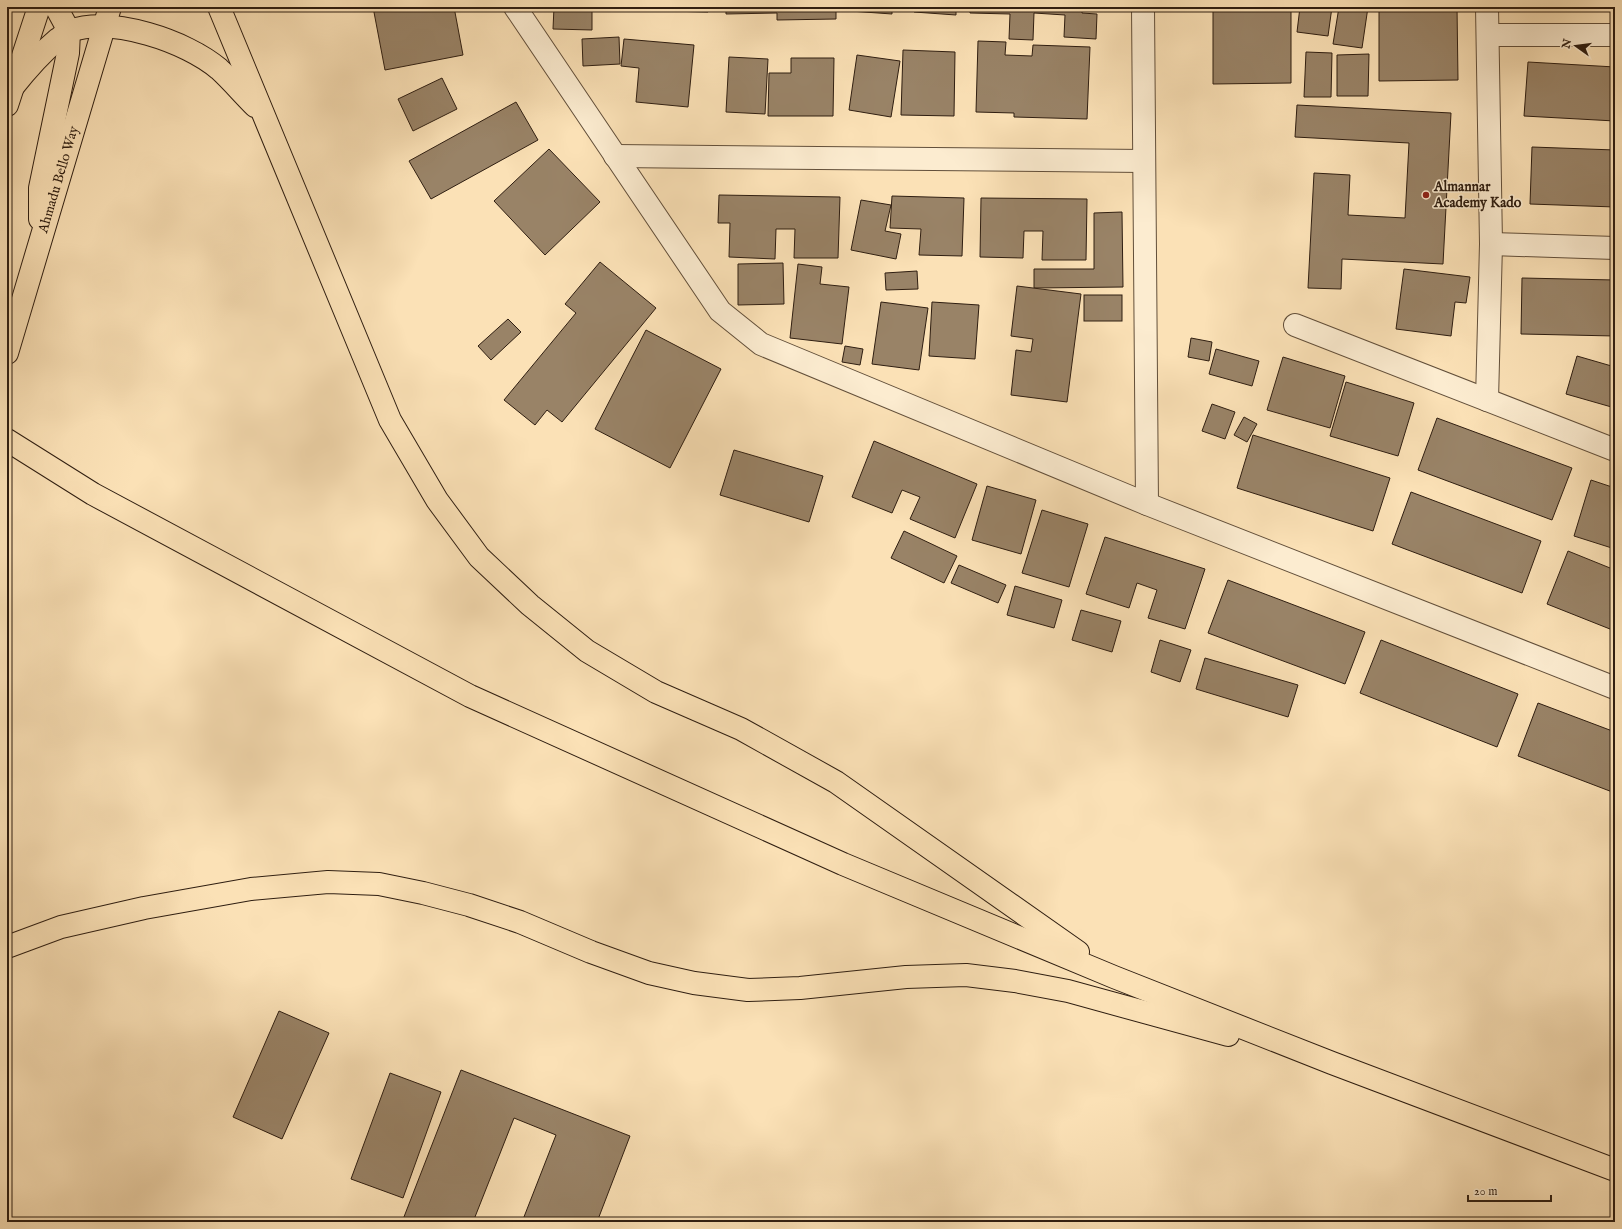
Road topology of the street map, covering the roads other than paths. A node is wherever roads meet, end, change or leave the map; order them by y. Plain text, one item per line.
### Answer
1 (39, 7) edge
2 (56, 7) edge
3 (219, 7) edge
4 (514, 7) edge
5 (1143, 7) edge
6 (1487, 7) edge
7 (107, 17) edge
8 (69, 31) junction
9 (1488, 35) junction
10 (1615, 35) edge
11 (10, 96) edge
12 (263, 114) junction
13 (615, 156) junction
14 (1144, 161) junction
15 (1491, 244) junction
16 (40, 246) junction
17 (1615, 248) edge
18 (1295, 325) dead end
19 (7, 353) edge
20 (1486, 400) junction
21 (7, 440) edge
22 (1615, 450) edge
23 (1147, 504) junction
24 (1615, 688) edge
25 (30, 938) junction
26 (7, 941) edge
27 (7, 947) edge
28 (1114, 977) junction
29 (1332, 1063) junction
30 (1615, 1170) edge

1 - 11 main road
2 - 8 main road
3 - 12 main road
4 - 13 street
5 - 14 street
6 - 9 street
7 - 8 main road
7 - 12 main road
7 - 16 main road, Ahmadu Bello Way
8 - 11 main road
8 - 16 main road
9 - 10 street
9 - 15 street
12 - 28 main road
13 - 14 street
13 - 23 street
14 - 23 street
15 - 17 street
15 - 20 street
16 - 19 main road, Ahmadu Bello Way
18 - 20 street
20 - 22 street
21 - 28 main road
23 - 24 street
25 - 26 main road
25 - 27 main road
25 - 29 main road
28 - 29 main road
29 - 30 main road

